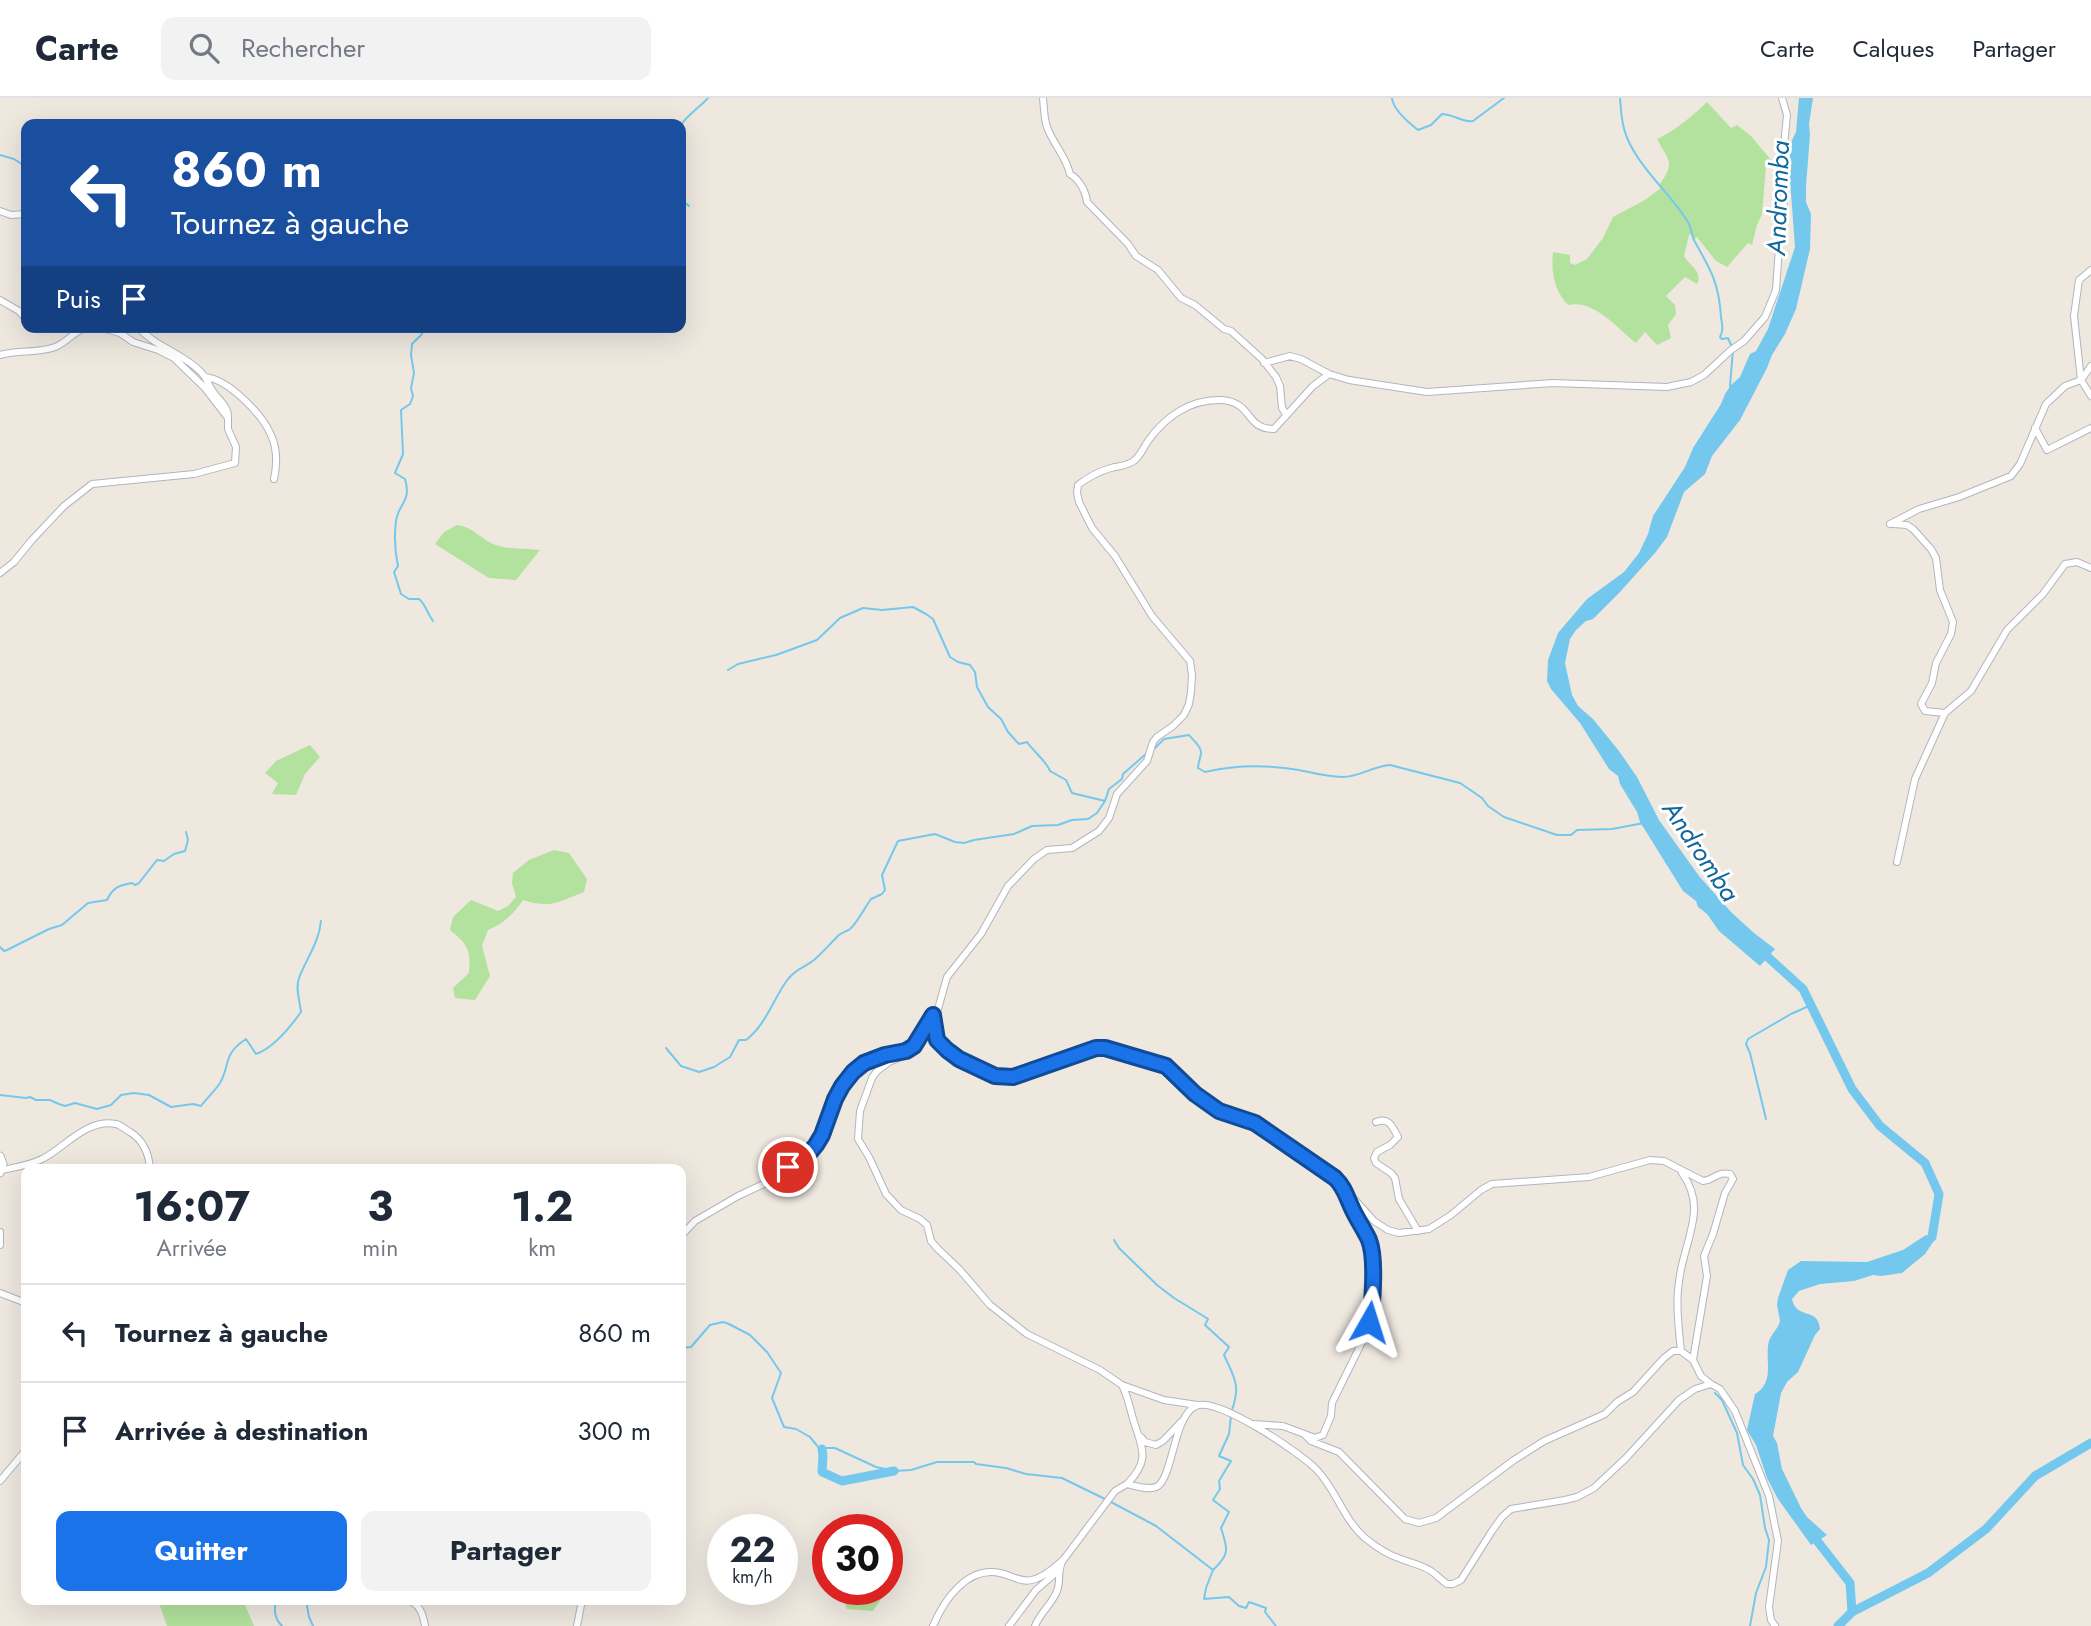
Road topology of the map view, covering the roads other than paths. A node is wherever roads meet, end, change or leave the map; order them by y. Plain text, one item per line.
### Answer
1 (1043, 98) edge
2 (1782, 98) edge
3 (0, 211) edge
4 (21, 214) edge
5 (2091, 270) edge
6 (0, 300) edge
7 (21, 314) edge
8 (74, 333) edge
9 (120, 333) edge
10 (145, 333) edge
11 (0, 355) edge
12 (1264, 363) junction
13 (2091, 366) edge
14 (1329, 374) junction
15 (205, 377) junction
16 (2081, 380) junction
17 (2091, 396) edge
18 (1286, 414) junction
19 (228, 418) junction
20 (2035, 428) junction
21 (2091, 428) edge
22 (274, 479) dead end
23 (2091, 568) edge
24 (0, 573) edge
25 (1945, 713) junction
26 (1897, 862) dead end
27 (933, 1015) junction
28 (906, 1051) junction
29 (1376, 1122) dead end
30 (0, 1156) edge
31 (29, 1164) edge
32 (150, 1164) edge
33 (21, 1167) edge
34 (1678, 1169) junction
35 (1, 1172) edge
36 (1344, 1187) junction
37 (0, 1231) edge
38 (686, 1231) edge
39 (1418, 1231) junction
40 (0, 1245) edge
41 (0, 1293) edge
42 (21, 1301) edge
43 (1681, 1351) junction
44 (1693, 1360) junction
45 (1711, 1384) junction
46 (1122, 1385) junction
47 (1197, 1405) junction
48 (1185, 1419) junction
49 (1251, 1424) junction
50 (1305, 1434) junction
51 (1140, 1436) junction
52 (21, 1456) edge
53 (0, 1481) edge
54 (1127, 1483) junction
55 (1064, 1559) junction
56 (1058, 1571) junction
57 (416, 1605) edge
58 (581, 1605) edge
59 (425, 1626) edge
60 (577, 1626) edge
61 (933, 1626) edge
62 (1009, 1626) edge
63 (1035, 1626) edge
64 (1775, 1626) edge

1 - 12 street
2 - 14 street
3 - 4 street
5 - 16 street
6 - 7 street
8 - 11 street
9 - 19 street
10 - 15 street
12 - 14 street
12 - 18 street
13 - 16 street
14 - 18 street
15 - 19 street
15 - 22 street
16 - 17 street
16 - 20 street
18 - 27 street
19 - 24 street
20 - 21 street
20 - 25 street
23 - 25 street
25 - 26 street
27 - 28 street
27 - 36 street
28 - 38 street
28 - 46 street
29 - 39 street
30 - 35 street
31 - 32 street
33 - 35 street
34 - 39 street
34 - 43 street
34 - 44 street
36 - 39 street
36 - 50 street
37 - 40 street
41 - 42 street
43 - 44 street
43 - 50 street
44 - 45 street
45 - 49 street
45 - 64 street
46 - 47 street
46 - 51 street
47 - 48 street
47 - 49 street
48 - 51 street
48 - 54 street
49 - 50 street
51 - 54 street
52 - 53 street
54 - 55 street
55 - 56 street
55 - 61 street
56 - 62 street
56 - 63 street
57 - 59 street
58 - 60 street

